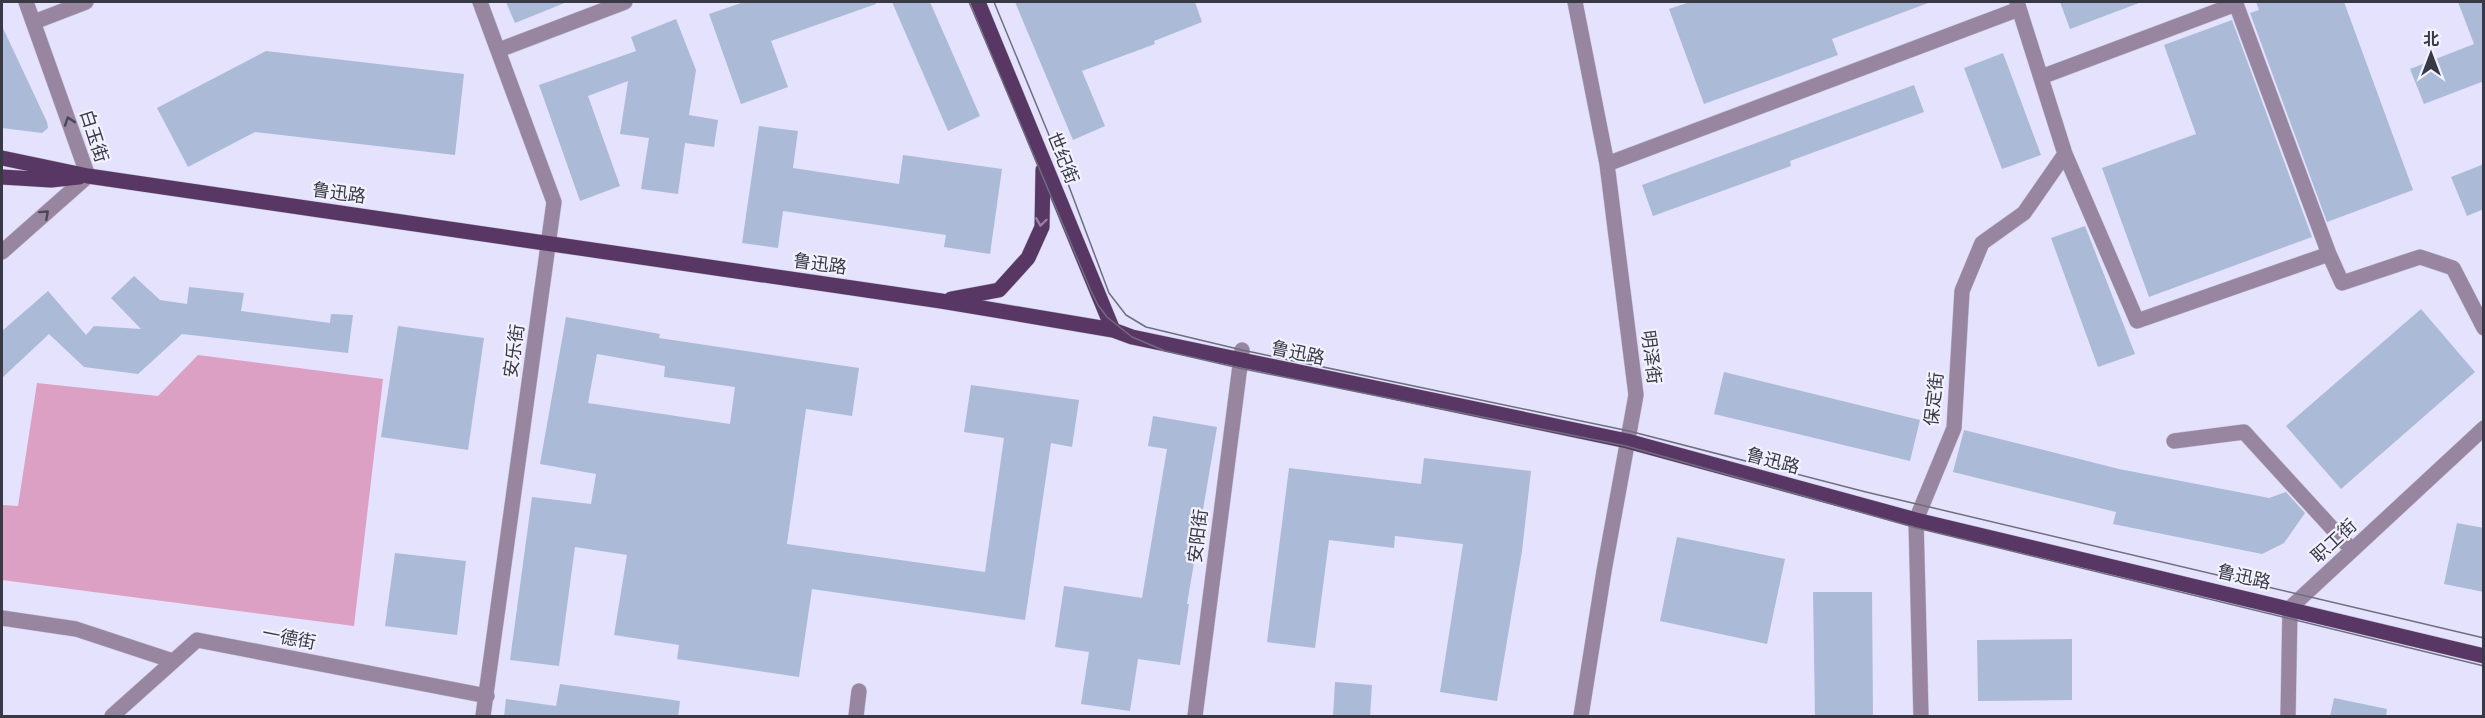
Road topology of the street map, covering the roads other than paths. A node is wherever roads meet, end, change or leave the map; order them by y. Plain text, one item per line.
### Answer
1 (26, 2) edge
2 (87, 2) edge
3 (480, 2) edge
4 (625, 2) edge
5 (978, 2) edge
6 (1575, 2) edge
7 (2018, 5) edge
8 (34, 22) junction
9 (499, 50) junction
10 (2041, 77) junction
11 (2065, 154) junction
12 (2, 158) edge
13 (1044, 164) junction
14 (1607, 164) junction
15 (88, 176) junction
16 (2, 177) edge
17 (548, 243) junction
18 (2, 252) edge
19 (2329, 254) junction
20 (941, 301) junction
21 (2484, 328) edge
22 (1113, 330) junction
23 (1241, 355) junction
24 (2484, 428) edge
25 (1627, 441) junction
26 (2174, 441) dead end
27 (1916, 520) junction
28 (2352, 550) junction
29 (2290, 608) junction
30 (2, 618) edge
31 (2484, 656) edge
32 (173, 661) junction
33 (859, 691) dead end
34 (486, 696) junction
35 (112, 717) edge
36 (483, 717) edge
37 (856, 717) edge
38 (1195, 717) edge
39 (1581, 717) edge
40 (1921, 717) edge
41 (2288, 717) edge

1 - 8 street, 白玉街
2 - 8 street
3 - 9 street, 安乐街
4 - 9 street
5 - 13 main road, 世纪街
6 - 14 street, 明泽街
7 - 10 street
7 - 14 street
15 -> 8 street, 白玉街
9 - 17 street, 安乐街
10 - 11 street
10 - 19 street
11 - 19 street
11 - 27 street, 保定街
12 - 15 main road, 鲁迅路
13 -> 20 main road
13 - 22 main road, 世纪街
14 - 25 street, 明泽街
15 - 16 main road, 鲁迅路
15 - 17 main road, 鲁迅路
18 -> 15 street, 白玉街
17 - 20 main road, 鲁迅路
17 - 34 street, 安乐街
19 - 21 street
20 - 22 main road, 鲁迅路
22 - 23 main road, 鲁迅路
23 - 25 main road, 鲁迅路
23 - 38 street, 安阳街
24 - 28 street, 职工街
25 - 27 main road, 鲁迅路
25 - 39 street, 明泽街
26 - 28 street
27 - 29 main road, 鲁迅路
27 - 40 street, 保定街
28 - 29 street, 职工街
29 - 31 main road, 鲁迅路
29 - 41 street
30 - 32 street
32 - 34 street, 一德街
32 - 35 street, 一德街
33 - 37 street
34 - 36 street, 安乐街

